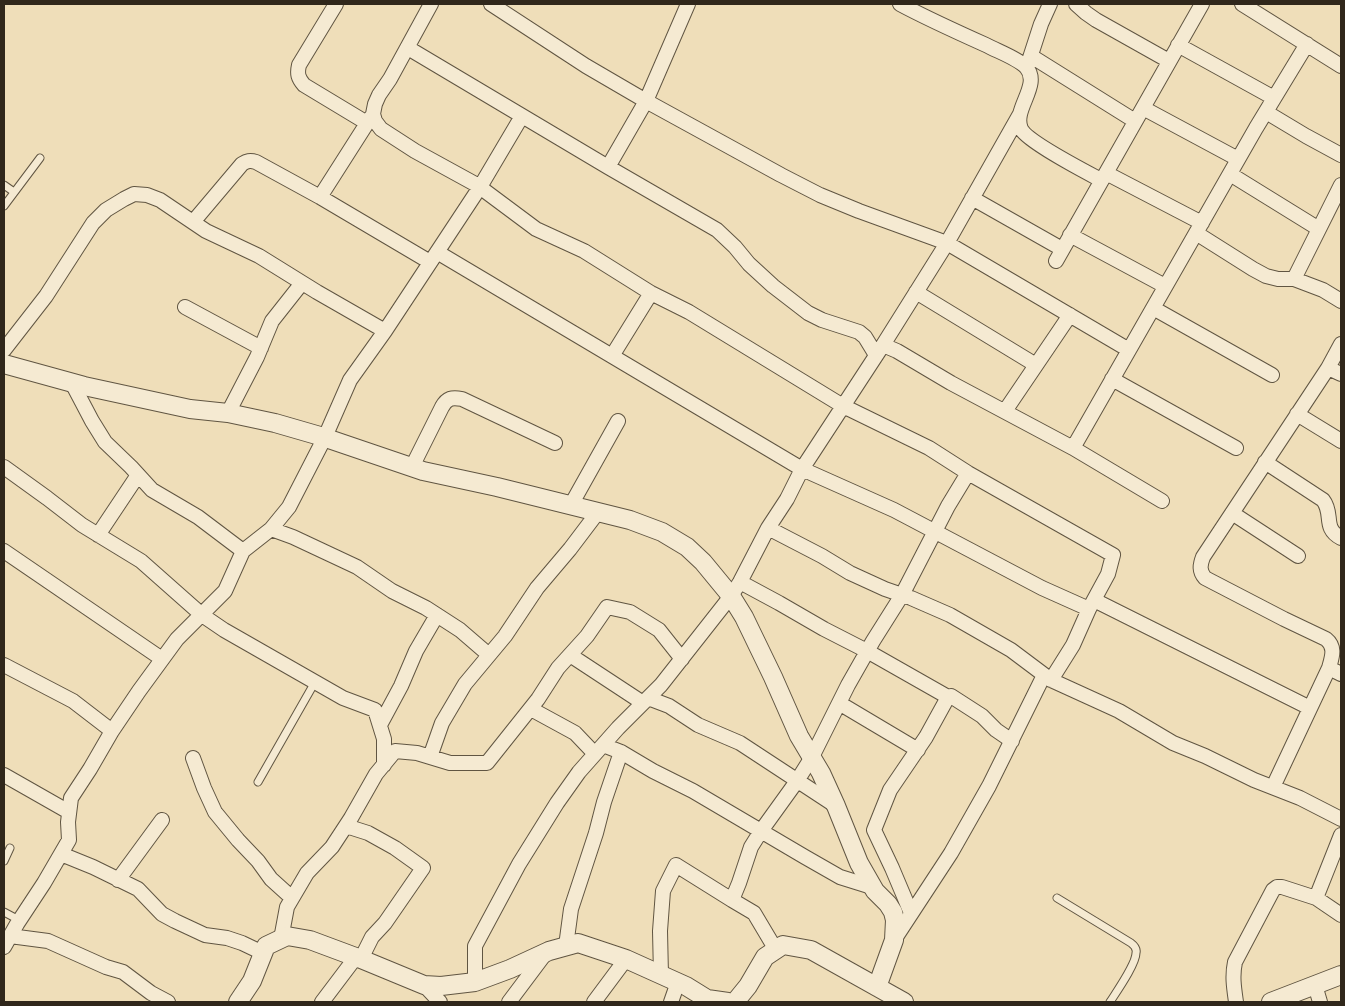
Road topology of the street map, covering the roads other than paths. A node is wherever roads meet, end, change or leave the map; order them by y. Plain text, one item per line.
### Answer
1 (336, 4) edge
2 (431, 4) edge
3 (491, 4) edge
4 (688, 4) edge
5 (900, 4) edge
6 (1050, 4) edge
7 (1076, 4) edge
8 (1202, 4) edge
9 (1242, 4) edge
10 (1307, 44) junction
11 (1178, 45) junction
12 (408, 48) junction
13 (1169, 61) junction
14 (1029, 62) junction
15 (1341, 66) edge
16 (1274, 98) junction
17 (646, 101) junction
18 (1143, 108) junction
19 (1266, 112) junction
20 (1020, 114) junction
21 (522, 116) junction
22 (370, 119) junction
23 (1136, 121) junction
24 (1341, 155) edge
25 (40, 158) dead end
26 (1238, 159) junction
27 (608, 167) junction
28 (1230, 174) junction
29 (1103, 176) junction
30 (4, 185) edge
31 (1341, 185) edge
32 (480, 187) junction
33 (14, 192) junction
34 (320, 197) junction
35 (972, 198) junction
36 (4, 206) edge
37 (193, 222) junction
38 (1199, 228) junction
39 (1319, 229) junction
40 (1070, 235) junction
41 (947, 243) junction
42 (433, 257) junction
43 (1294, 278) junction
44 (302, 283) junction
45 (1166, 286) junction
46 (916, 292) junction
47 (651, 293) junction
48 (1341, 301) edge
49 (185, 306) dead end
50 (1153, 308) junction
51 (1070, 316) junction
52 (385, 331) junction
53 (1341, 344) edge
54 (261, 348) junction
55 (4, 350) edge
56 (880, 350) junction
57 (1129, 350) junction
58 (612, 356) junction
59 (4, 364) edge
60 (1036, 365) junction
61 (1328, 368) junction
62 (1341, 374) edge
63 (1272, 375) dead end
64 (1112, 379) junction
65 (72, 384) junction
66 (843, 406) junction
67 (1005, 411) junction
68 (228, 413) junction
69 (1297, 414) junction
70 (618, 421) dead end
71 (325, 438) junction
72 (1341, 441) edge
73 (554, 443) dead end
74 (1073, 448) junction
75 (1236, 448) dead end
76 (1266, 462) junction
77 (4, 467) edge
78 (412, 467) junction
79 (802, 468) junction
80 (968, 473) junction
81 (138, 474) junction
82 (1162, 501) dead end
83 (571, 505) junction
84 (598, 512) junction
85 (1232, 513) junction
86 (768, 528) junction
87 (271, 529) junction
88 (935, 532) junction
89 (98, 535) junction
90 (1341, 538) edge
91 (4, 551) edge
92 (243, 551) junction
93 (1298, 556) dead end
94 (735, 589) junction
95 (902, 595) junction
96 (1091, 604) junction
97 (202, 615) junction
98 (437, 615) junction
99 (867, 651) junction
100 (489, 654) junction
101 (570, 655) junction
102 (162, 659) junction
103 (682, 659) junction
104 (4, 665) edge
105 (1335, 671) edge
106 (1047, 678) junction
107 (315, 682) junction
108 (948, 697) junction
109 (646, 700) junction
110 (839, 703) junction
111 (531, 708) junction
112 (1310, 708) junction
113 (380, 725) junction
114 (112, 730) junction
115 (1012, 741) junction
116 (599, 749) junction
117 (918, 750) junction
118 (620, 752) junction
119 (430, 757) junction
120 (812, 757) junction
121 (193, 758) dead end
122 (384, 765) junction
123 (4, 775) edge
124 (797, 781) junction
125 (258, 782) dead end
126 (1273, 787) junction
127 (836, 806) junction
128 (69, 812) junction
129 (1341, 819) edge
130 (162, 820) dead end
131 (346, 826) junction
132 (760, 831) junction
133 (1341, 835) edge
134 (10, 848) dead end
135 (61, 854) junction
136 (4, 861) edge
137 (118, 880) junction
138 (872, 887) junction
139 (292, 898) junction
140 (1057, 898) dead end
141 (1316, 898) junction
142 (732, 900) junction
143 (4, 912) edge
144 (911, 913) junction
145 (1341, 914) edge
146 (19, 920) junction
147 (281, 939) junction
148 (894, 940) junction
149 (7, 941) edge
150 (566, 946) junction
151 (776, 950) junction
152 (263, 953) junction
153 (545, 953) junction
154 (359, 958) junction
155 (626, 959) junction
156 (662, 975) junction
157 (1341, 975) edge
158 (475, 982) junction
159 (678, 982) junction
160 (424, 985) junction
161 (1315, 985) junction
162 (877, 987) junction
163 (738, 1001) edge
164 (168, 1002) edge
165 (238, 1002) edge
166 (322, 1002) edge
167 (440, 1002) edge
168 (509, 1002) edge
169 (594, 1002) edge
170 (670, 1002) edge
171 (904, 1002) edge
172 (1110, 1002) edge
173 (1236, 1002) edge
174 (1271, 1002) edge
175 (1320, 1002) edge

1 - 22 street
2 - 12 street
3 - 17 street
4 - 17 street
5 - 14 street
6 - 14 street
7 - 13 street
8 - 11 street
9 - 10 street
10 - 15 street
10 - 16 street
11 - 13 street
11 - 16 street
12 - 21 street
12 - 22 street
13 - 18 street
14 - 20 street
14 - 23 street
16 - 19 street
17 - 27 street
17 - 41 street
18 - 23 street
18 - 26 street
19 - 24 street
19 - 26 street
20 - 29 street
20 - 35 street
21 - 27 street
21 - 32 street
22 - 32 street
22 - 34 street
23 - 29 street
25 - 33 lane
26 - 28 street
27 - 56 street
28 - 38 street
28 - 39 street
29 - 38 street
29 - 40 street
30 - 33 lane
31 - 39 street
32 - 42 street
32 - 47 street
33 - 36 lane
34 - 37 street
34 - 42 street
35 - 40 street
35 - 41 street
37 - 44 street
37 - 55 street
38 - 43 street
38 - 45 street
39 - 43 street
40 - 45 street
41 - 46 street
41 - 51 street
42 - 52 street
42 - 58 street
43 - 48 street
44 - 52 street
44 - 54 street
45 - 50 street
46 - 56 street
46 - 60 street
47 - 58 street
47 - 66 street
49 - 54 street
50 - 57 street
50 - 63 street
51 - 57 street
51 - 60 street
52 - 71 street
53 - 61 street
54 - 68 street
56 - 66 street
56 - 67 street
57 - 64 street
58 - 79 street
59 - 65 street
60 - 67 street
61 - 62 street
61 - 69 street
64 - 74 street
64 - 75 street
65 - 68 street
65 - 81 street
66 - 79 street
66 - 80 street
67 - 74 street
68 - 71 street
69 - 72 street
69 - 76 street
70 - 83 street
71 - 78 street
71 - 87 street
73 - 78 street
74 - 82 street
76 - 85 street
76 - 90 street
77 - 89 street
78 - 83 street
79 - 86 street
79 - 88 street
80 - 88 street
80 - 96 street
81 - 89 street
81 - 92 street
83 - 84 street
84 - 94 street
84 - 100 street
85 - 93 street
85 - 105 street
86 - 94 street
86 - 95 street
87 - 92 street
87 - 98 street
88 - 95 street
88 - 96 street
89 - 97 street
91 - 102 street
92 - 97 street
94 - 99 street
94 - 103 street
94 - 120 street
95 - 99 street
95 - 106 street
96 - 106 street
96 - 112 street
97 - 102 street
97 - 107 street
98 - 100 street
98 - 113 street
99 - 108 street
99 - 110 street
100 - 119 street
101 - 103 street
101 - 109 street
101 - 111 street
102 - 114 street
103 - 109 street
104 - 114 street
105 - 112 street
106 - 115 street
106 - 126 street
107 - 113 street
107 - 125 lane
108 - 115 street
108 - 117 street
109 - 116 street
109 - 124 street
110 - 117 street
110 - 120 street
111 - 116 street
111 - 119 street
112 - 126 street
113 - 122 street
114 - 128 street
115 - 144 street
116 - 118 street
116 - 158 street
117 - 144 street
118 - 132 street
118 - 150 street
119 - 122 street
120 - 124 street
120 - 127 street
121 - 139 street
122 - 131 street
123 - 128 street
124 - 127 street
124 - 132 street
126 - 129 street
127 - 138 street
128 - 135 street
130 - 137 street
131 - 139 street
131 - 154 street
132 - 138 street
132 - 142 street
133 - 141 street
134 - 136 lane
135 - 137 street
135 - 146 street
137 - 152 street
138 - 148 street
139 - 147 street
140 - 172 lane
141 - 145 street
141 - 173 street
142 - 151 street
142 - 156 street
143 - 146 lane
144 - 148 street
146 - 149 street
147 - 152 street
147 - 154 street
148 - 162 street
149 - 164 street
150 - 153 street
150 - 155 street
151 - 162 street
151 - 163 street
152 - 165 street
153 - 158 street
153 - 168 street
154 - 160 street
154 - 166 street
155 - 156 street
155 - 169 street
156 - 159 street
157 - 161 street
158 - 160 street
159 - 163 street
159 - 170 street
160 - 167 street
161 - 174 street
161 - 175 street
162 - 171 street

